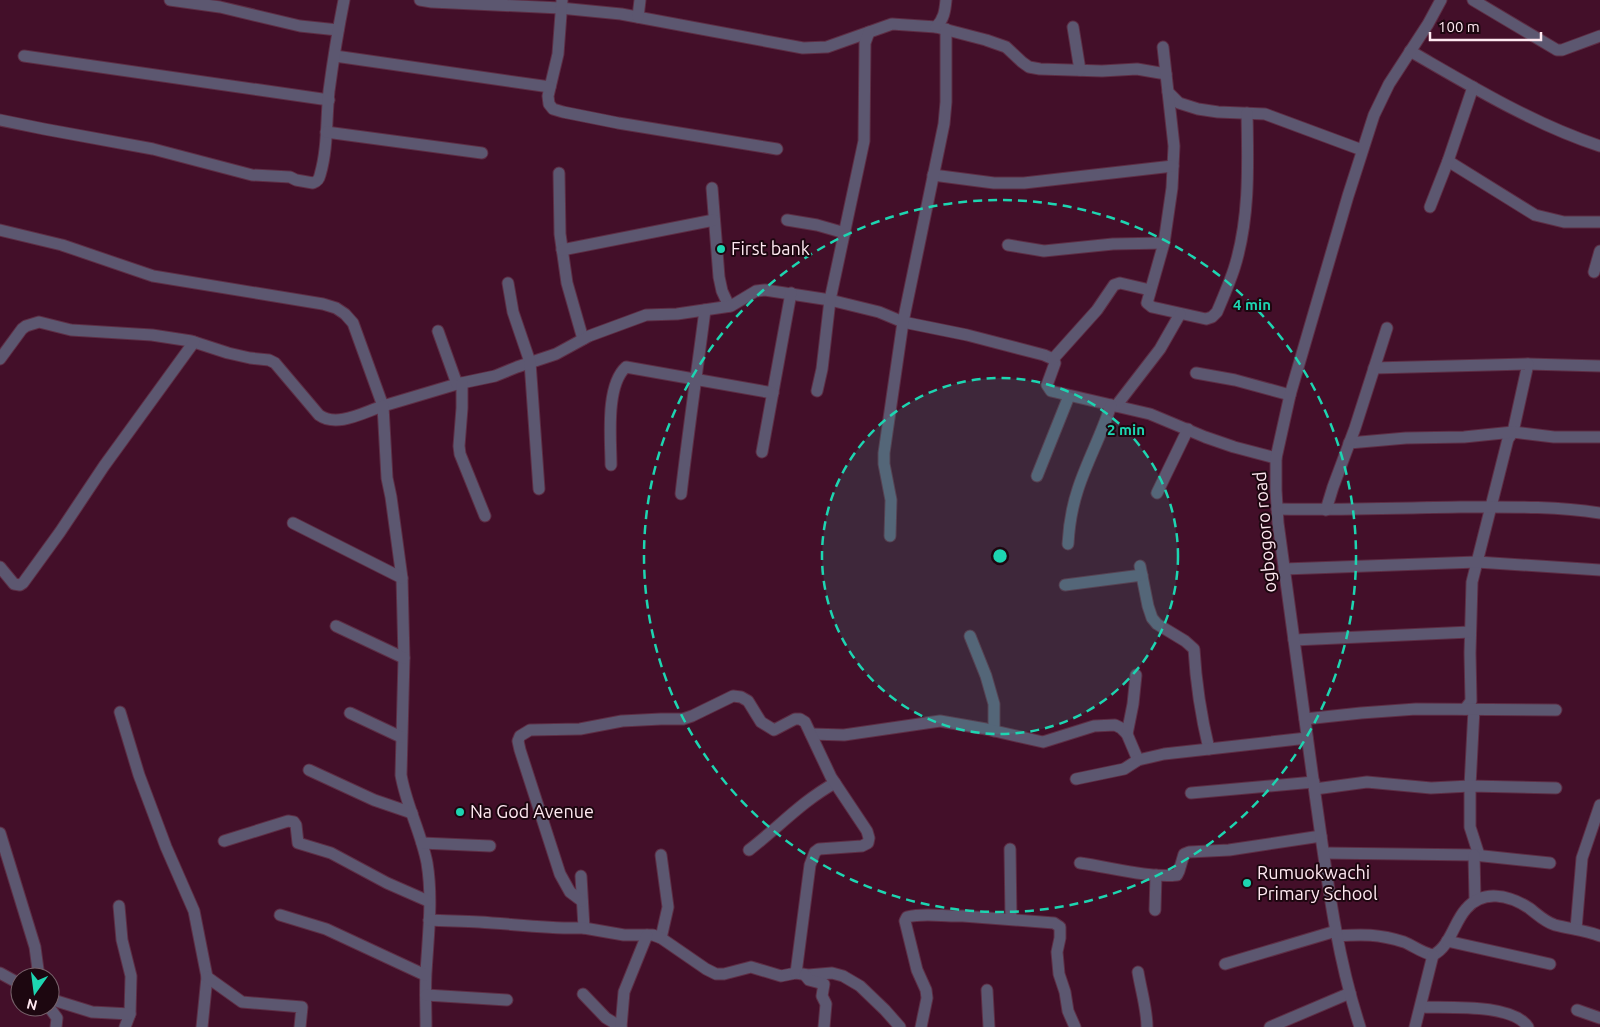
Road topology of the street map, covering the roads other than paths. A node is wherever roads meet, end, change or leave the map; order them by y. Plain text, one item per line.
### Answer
1 (170, 0) edge
2 (344, 0) edge
3 (420, 0) edge
4 (640, 0) edge
5 (946, 0) edge
6 (1441, 0) edge
7 (1473, 0) edge
8 (561, 4) edge
9 (638, 17) junction
10 (1073, 27) dead end
11 (941, 28) junction
12 (338, 30) junction
13 (869, 32) junction
14 (1600, 36) edge
15 (1164, 46) dead end
16 (1410, 51) junction
17 (24, 56) dead end
18 (335, 56) junction
19 (1080, 70) junction
20 (1166, 74) junction
21 (1474, 87) junction
22 (550, 88) junction
23 (1168, 92) junction
24 (329, 100) junction
25 (1248, 113) junction
26 (0, 120) edge
27 (326, 132) junction
28 (1600, 146) edge
29 (777, 149) dead end
30 (1362, 150) junction
31 (482, 153) dead end
32 (1448, 161) junction
33 (1173, 166) junction
34 (559, 173) dead end
35 (934, 175) junction
36 (712, 188) dead end
37 (1430, 207) dead end
38 (714, 220) junction
39 (786, 220) dead end
40 (1600, 222) edge
41 (0, 230) edge
42 (845, 233) junction
43 (1164, 242) junction
44 (1008, 245) dead end
45 (562, 250) junction
46 (1600, 251) edge
47 (1594, 272) dead end
48 (508, 283) dead end
49 (1150, 290) junction
50 (791, 293) junction
51 (830, 300) junction
52 (729, 306) junction
53 (706, 310) junction
54 (1180, 314) junction
55 (903, 322) junction
56 (1387, 328) dead end
57 (438, 331) dead end
58 (583, 339) junction
59 (194, 342) junction
60 (0, 359) edge
61 (1053, 359) junction
62 (530, 362) junction
63 (1528, 364) junction
64 (1600, 366) edge
65 (1374, 368) junction
66 (1196, 373) dead end
67 (696, 378) junction
68 (459, 383) junction
69 (817, 390) dead end
70 (773, 392) junction
71 (1290, 395) junction
72 (1069, 396) junction
73 (383, 406) junction
74 (1113, 406) junction
75 (1188, 429) junction
76 (1509, 435) junction
77 (1600, 437) edge
78 (1349, 443) junction
79 (762, 452) dead end
80 (1276, 458) junction
81 (611, 466) dead end
82 (1037, 476) dead end
83 (539, 489) dead end
84 (1157, 493) dead end
85 (681, 494) dead end
86 (1492, 507) junction
87 (1277, 508) junction
88 (1326, 510) junction
89 (1600, 513) edge
90 (485, 516) dead end
91 (293, 523) dead end
92 (890, 536) dead end
93 (1068, 544) dead end
94 (1477, 562) junction
95 (0, 567) edge
96 (1284, 569) junction
97 (1600, 570) edge
98 (402, 578) junction
99 (1066, 585) dead end
100 (336, 626) dead end
101 (1470, 632) junction
102 (970, 636) dead end
103 (1294, 640) junction
104 (404, 658) junction
105 (1136, 675) dead end
106 (1472, 707) junction
107 (1556, 710) dead end
108 (120, 712) dead end
109 (350, 713) dead end
110 (1305, 719) junction
111 (994, 731) junction
112 (810, 734) junction
113 (1127, 734) junction
114 (401, 737) junction
115 (1307, 738) junction
116 (1210, 749) junction
117 (1138, 760) junction
118 (309, 770) dead end
119 (1076, 779) dead end
120 (835, 783) junction
121 (1314, 786) junction
122 (1470, 786) junction
123 (1556, 788) dead end
124 (1191, 793) dead end
125 (1600, 805) edge
126 (412, 813) junction
127 (0, 833) edge
128 (1321, 836) junction
129 (224, 841) dead end
130 (422, 844) junction
131 (490, 846) dead end
132 (1010, 849) dead end
133 (749, 850) dead end
134 (1324, 854) junction
135 (661, 855) dead end
136 (1476, 855) junction
137 (1080, 863) dead end
138 (1550, 863) dead end
139 (1156, 875) junction
140 (582, 876) dead end
141 (1475, 899) junction
142 (428, 901) junction
143 (582, 901) junction
144 (119, 906) dead end
145 (1155, 910) dead end
146 (280, 915) dead end
147 (429, 920) junction
148 (1011, 920) junction
149 (584, 928) junction
150 (1576, 929) junction
151 (1336, 934) junction
152 (647, 935) junction
153 (1600, 936) edge
154 (661, 938) junction
155 (1447, 941) junction
156 (1433, 955) junction
157 (1225, 964) dead end
158 (1550, 964) dead end
159 (38, 967) edge
160 (1138, 972) dead end
161 (801, 974) junction
162 (425, 975) junction
163 (207, 976) junction
164 (986, 990) dead end
165 (1350, 993) junction
166 (426, 994) junction
167 (583, 994) dead end
168 (507, 1000) dead end
169 (60, 1002) edge
170 (1421, 1007) junction
171 (1577, 1010) dead end
172 (130, 1014) junction
173 (1600, 1018) edge
174 (125, 1027) edge
175 (202, 1027) edge
176 (300, 1027) edge
177 (426, 1027) edge
178 (621, 1027) edge
179 (824, 1027) edge
180 (900, 1027) edge
181 (921, 1027) edge
182 (989, 1027) edge
183 (1075, 1027) edge
184 (1147, 1027) edge
185 (1270, 1027) edge
186 (1360, 1027) edge
187 (1415, 1027) edge
188 (1528, 1027) edge

1 - 12 street
2 - 12 street
3 - 8 street
4 - 9 street
5 - 11 street
6 - 16 street, ogbogoro road
7 - 14 street
8 - 9 street
8 - 22 street
9 - 13 street
10 - 19 street
11 - 13 street
11 - 19 street
11 - 35 street
12 - 18 street
13 - 42 street
15 - 20 street
16 - 21 street
16 - 30 street, ogbogoro road
17 - 24 street
18 - 22 street
18 - 24 street
19 - 20 street
20 - 23 street
21 - 28 street
21 - 32 street
22 - 29 street
23 - 25 street
23 - 33 street
24 - 27 street
25 - 30 street
25 - 54 street
26 - 27 street
27 - 31 street
30 - 71 street, ogbogoro road
32 - 37 street
32 - 40 street
33 - 35 street
33 - 43 street
34 - 45 street
35 - 55 street
36 - 38 street
38 - 45 street
38 - 52 street
39 - 42 street
41 - 73 street
42 - 51 street
43 - 44 street
43 - 49 street
45 - 58 street
46 - 47 street
48 - 62 street
49 - 54 street
49 - 61 street
50 - 51 street
50 - 52 street
50 - 70 street
51 - 55 street
51 - 69 street
52 - 53 street
53 - 58 street
53 - 67 street
54 - 74 street
55 - 61 street
55 - 92 street
56 - 65 street
57 - 68 street
58 - 62 street
59 - 60 street
59 - 73 street
59 - 95 street
61 - 72 street
62 - 68 street
62 - 83 street
63 - 64 street
63 - 65 street
63 - 76 street
65 - 78 street
66 - 71 street
67 - 70 street
67 - 81 street
67 - 85 street
68 - 73 street
68 - 90 street
70 - 79 street
71 - 80 street, ogbogoro road
72 - 74 street
72 - 82 street
73 - 98 street
74 - 75 street
74 - 93 street
75 - 80 street
75 - 84 street
76 - 77 street
76 - 78 street
76 - 86 street
78 - 88 street
80 - 87 street, ogbogoro road
86 - 88 street
86 - 89 street
86 - 94 street
87 - 88 street
87 - 96 street, ogbogoro road
91 - 98 street
94 - 96 street
94 - 97 street
94 - 101 street
96 - 103 street, ogbogoro road
98 - 104 street
99 - 116 street
100 - 104 street
101 - 103 street
101 - 106 street
102 - 111 street
103 - 110 street, ogbogoro road
104 - 114 street
105 - 113 street
106 - 107 street
106 - 110 street
106 - 122 street
108 - 163 street
109 - 114 street
110 - 115 street, ogbogoro road
111 - 112 street
111 - 113 street
112 - 120 street
112 - 143 street
113 - 117 street
114 - 126 street
115 - 116 street
115 - 121 street, ogbogoro road
116 - 117 street
117 - 119 street
118 - 126 street
120 - 133 street
120 - 161 street
121 - 122 street
121 - 124 street
121 - 128 street, ogbogoro road
122 - 123 street
122 - 136 street
125 - 150 street
126 - 130 street
127 - 159 street
128 - 134 street, ogbogoro road
128 - 139 street
129 - 142 street
130 - 131 street
130 - 142 street
132 - 148 street
134 - 136 street
134 - 151 street, ogbogoro road
135 - 154 street
136 - 138 street
136 - 141 street
137 - 139 street
139 - 145 street
140 - 143 street
141 - 150 street
141 - 155 street
142 - 147 street
143 - 149 street
144 - 172 street
146 - 162 street
147 - 149 street
147 - 162 street
148 - 181 street
148 - 183 street
149 - 152 street
150 - 153 street
151 - 156 street
151 - 157 street
151 - 165 street, ogbogoro road
152 - 154 street
152 - 178 street
154 - 161 street
155 - 156 street
155 - 158 street
156 - 170 street
160 - 184 street
161 - 179 street
161 - 180 street
162 - 166 street
163 - 175 street
163 - 176 street
164 - 182 street
165 - 185 street
165 - 186 street, ogbogoro road
166 - 168 street
166 - 177 street
167 - 178 street
169 - 172 street
170 - 187 street
170 - 188 street
171 - 173 street
172 - 174 street

